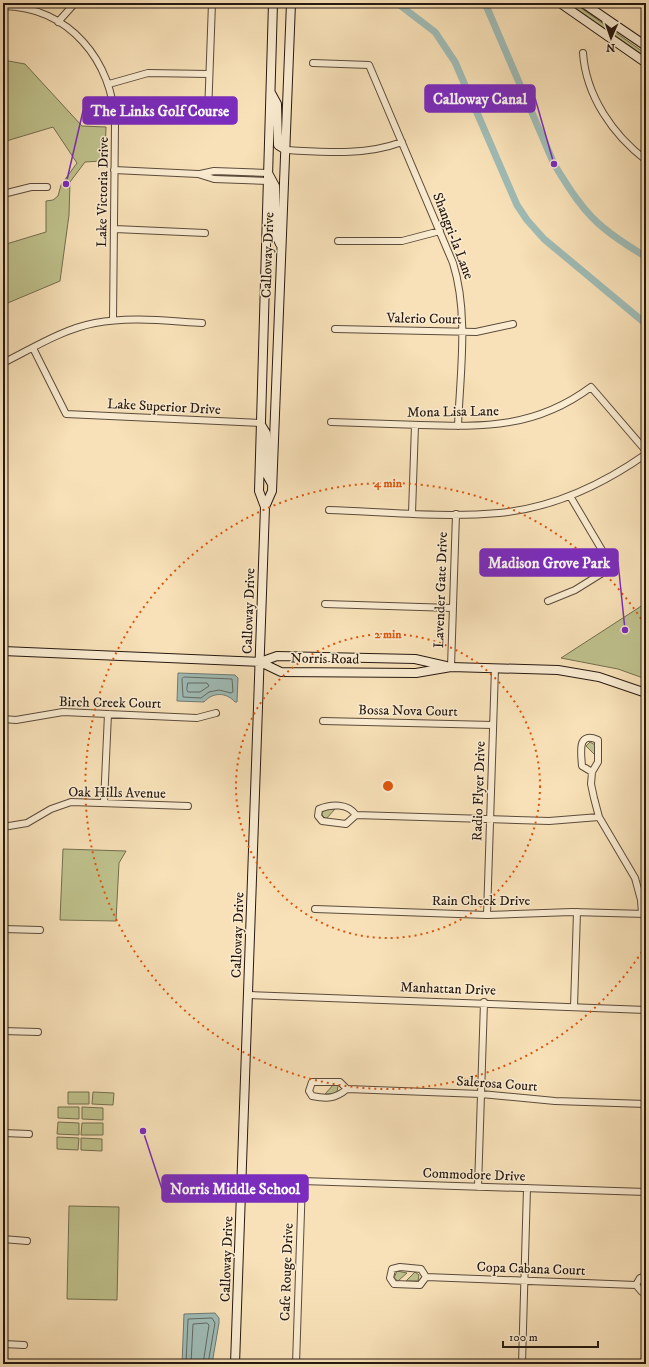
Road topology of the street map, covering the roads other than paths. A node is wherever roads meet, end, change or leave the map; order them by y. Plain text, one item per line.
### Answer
1 (75, 3) edge
2 (212, 3) edge
3 (273, 3) edge
4 (291, 3) edge
5 (560, 3) edge
6 (583, 3) edge
7 (3, 6) edge
8 (58, 22) junction
9 (646, 46) edge
10 (583, 53) dead end
11 (313, 63) dead end
12 (646, 63) edge
13 (209, 74) junction
14 (109, 84) junction
15 (270, 93) junction
16 (208, 114) dead end
17 (402, 142) junction
18 (286, 150) junction
19 (646, 160) edge
20 (114, 170) junction
21 (268, 177) junction
22 (47, 187) dead end
23 (3, 194) edge
24 (115, 229) junction
25 (440, 231) junction
26 (205, 233) dead end
27 (338, 241) dead end
28 (281, 246) junction
29 (113, 320) junction
30 (202, 323) dead end
31 (513, 324) dead end
32 (334, 329) dead end
33 (462, 332) junction
34 (33, 348) junction
35 (3, 363) edge
36 (331, 422) dead end
37 (260, 423) junction
38 (415, 425) junction
39 (458, 426) junction
40 (646, 450) edge
41 (646, 454) edge
42 (272, 485) junction
43 (570, 496) junction
44 (266, 507) junction
45 (329, 510) dead end
46 (412, 513) junction
47 (456, 514) junction
48 (548, 601) dead end
49 (326, 604) dead end
50 (452, 608) junction
51 (3, 651) edge
52 (260, 662) junction
53 (450, 667) junction
54 (495, 668) junction
55 (646, 693) edge
56 (216, 713) dead end
57 (108, 714) junction
58 (3, 719) edge
59 (323, 722) dead end
60 (493, 725) junction
61 (592, 772) junction
62 (104, 802) junction
63 (188, 806) dead end
64 (356, 815) junction
65 (599, 817) junction
66 (490, 819) junction
67 (3, 827) edge
68 (316, 909) dead end
69 (577, 912) junction
70 (644, 914) edge
71 (487, 915) junction
72 (3, 929) edge
73 (40, 930) dead end
74 (249, 995) junction
75 (484, 1002) junction
76 (574, 1008) junction
77 (646, 1010) edge
78 (3, 1031) edge
79 (38, 1032) dead end
80 (347, 1090) junction
81 (481, 1094) junction
82 (646, 1104) edge
83 (3, 1133) edge
84 (29, 1134) dead end
85 (302, 1181) joint
86 (478, 1187) junction
87 (527, 1188) junction
88 (646, 1192) edge
89 (3, 1240) edge
90 (28, 1241) dead end
91 (646, 1276) edge
92 (426, 1277) junction
93 (524, 1281) junction
94 (636, 1285) junction
95 (646, 1292) edge
96 (3, 1344) edge
97 (24, 1345) dead end
98 (236, 1364) edge
99 (296, 1364) edge
100 (522, 1364) edge

1 - 8 street
2 - 13 street
3 - 15 main road, Calloway Drive
4 - 18 main road, Calloway Drive
5 - 12 main road
6 - 9 main road
7 - 8 street, Lake Victoria Drive
8 - 14 street, Lake Victoria Drive
10 - 19 street
11 - 17 street, Shangri-la Lane
13 - 14 street
13 - 16 street
14 - 20 street, Lake Victoria Drive
15 - 18 main road
15 - 21 main road, Calloway Drive
17 - 18 street
17 - 25 street, Shangri-la Lane
18 - 28 main road, Calloway Drive
20 - 21 street
20 - 24 street, Lake Victoria Drive
21 - 28 main road
21 - 37 main road, Calloway Drive
22 - 23 street
24 - 26 street
24 - 29 street, Lake Victoria Drive
25 - 27 street
25 - 33 street, Shangri-la Lane
28 - 42 main road, Calloway Drive
29 - 30 street
29 - 34 street
31 - 33 street, Valerio Court
32 - 33 street, Valerio Court
33 - 39 street, Shangri-la Lane
34 - 35 street
34 - 37 street, Lake Superior Drive
36 - 38 street, Mona Lisa Lane
37 - 42 main road
37 - 44 main road, Calloway Drive
38 - 39 street, Mona Lisa Lane
38 - 46 street
39 - 40 street, Mona Lisa Lane
41 - 43 street
42 - 44 main road, Calloway Drive
43 - 47 street
43 - 48 street
44 - 52 main road, Calloway Drive
45 - 46 street
46 - 47 street
47 - 50 street, Lavender Gate Drive
49 - 50 street
50 - 53 street, Lavender Gate Drive
51 - 52 main road, Norris Road
52 - 53 main road
52 - 53 main road, Norris Road
52 - 74 main road, Calloway Drive
53 - 54 main road, Norris Road
54 - 55 main road, Norris Road
54 - 60 street, Radio Flyer Drive
56 - 57 street, Birch Creek Court
57 - 58 street, Birch Creek Court
57 - 62 street
59 - 60 street, Bossa Nova Court
60 - 66 street, Radio Flyer Drive
61 - 61 street
61 - 65 street
62 - 63 street, Oak Hills Avenue
62 - 67 street, Oak Hills Avenue
64 - 64 street
64 - 66 street
65 - 66 street
65 - 70 street
66 - 71 street, Radio Flyer Drive
68 - 71 street, Rain Check Drive
69 - 70 street, Rain Check Drive
69 - 71 street, Rain Check Drive
69 - 76 street
72 - 73 street
74 - 75 street, Manhattan Drive
74 - 98 main road, Calloway Drive
75 - 76 street, Manhattan Drive
75 - 81 street
76 - 77 street, Manhattan Drive
78 - 79 street
80 - 80 street, Salerosa Court
80 - 81 street, Salerosa Court
81 - 82 street, Salerosa Court
81 - 86 street
83 - 84 street
85 - 86 street, Commodore Drive
85 - 99 street, Cafe Rouge Drive
86 - 87 street, Commodore Drive
87 - 88 street, Commodore Drive
87 - 93 street
89 - 90 street
91 - 94 street
92 - 92 street, Copa Cabana Court
92 - 93 street, Copa Cabana Court
93 - 94 street, Copa Cabana Court
93 - 100 street
94 - 95 street
96 - 97 street

